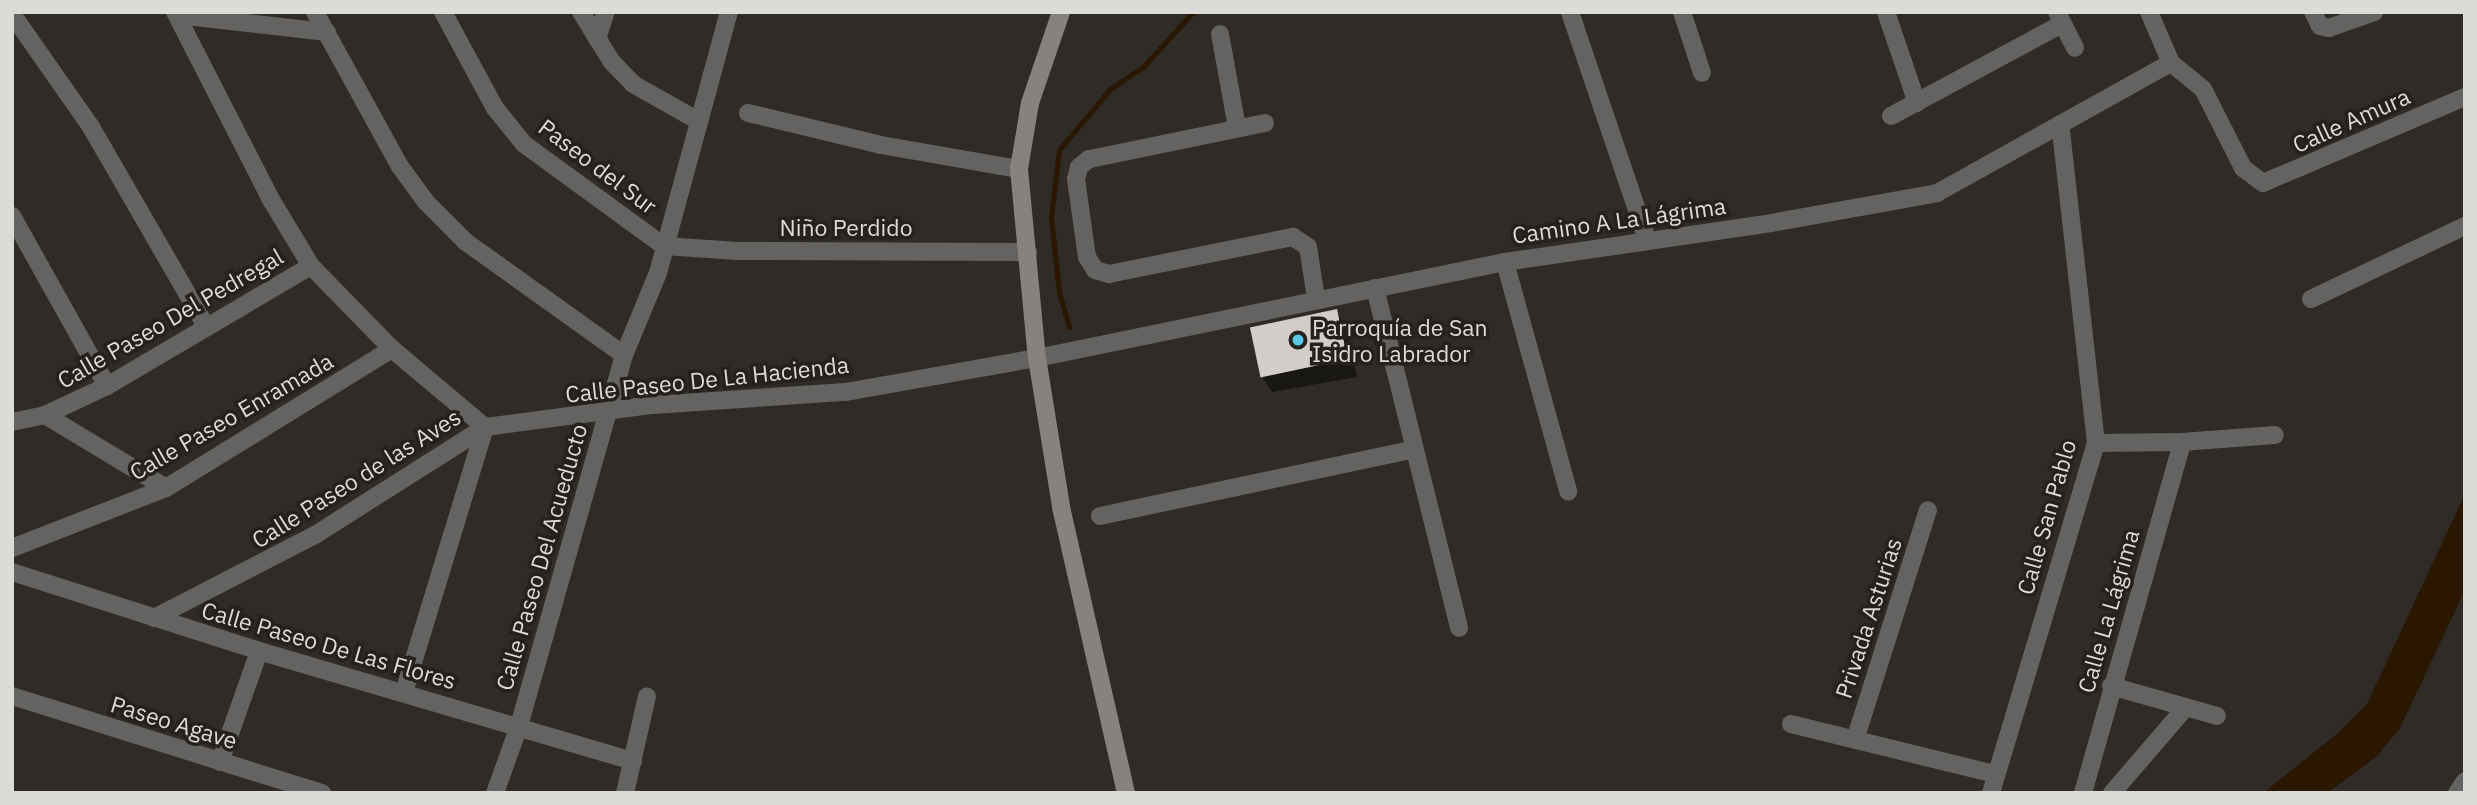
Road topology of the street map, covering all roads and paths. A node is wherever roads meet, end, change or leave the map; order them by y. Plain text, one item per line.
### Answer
1 (316, 12) edge
2 (443, 12) edge
3 (581, 12) edge
4 (606, 12) edge
5 (729, 12) edge
6 (1060, 12) edge
7 (1570, 12) edge
8 (1682, 12) edge
9 (1886, 12) edge
10 (2149, 12) edge
11 (2313, 12) edge
12 (2374, 12) edge
13 (176, 13) edge
14 (12, 14) edge
15 (2059, 18) edge
16 (327, 32) junction
17 (1220, 34) dead end
18 (597, 39) junction
19 (2076, 48) dead end
20 (2176, 65) junction
21 (1702, 73) dead end
22 (2465, 97) edge
23 (1917, 103) junction
24 (748, 113) dead end
25 (1891, 116) dead end
26 (697, 120) junction
27 (1265, 123) dead end
28 (2060, 124) junction
29 (1237, 128) junction
30 (1019, 169) junction
31 (12, 216) edge
32 (2465, 226) edge
33 (1647, 239) junction
34 (664, 246) junction
35 (1028, 252) junction
36 (1504, 262) junction
37 (311, 266) junction
38 (1375, 288) junction
39 (1316, 298) junction
40 (2311, 299) dead end
41 (206, 326) junction
42 (392, 349) junction
43 (624, 355) junction
44 (1037, 358) junction
45 (107, 386) junction
46 (606, 413) junction
47 (45, 415) junction
48 (12, 422) edge
49 (485, 427) junction
50 (2275, 435) dead end
51 (2182, 442) junction
52 (2096, 443) junction
53 (1414, 449) junction
54 (166, 488) junction
55 (1568, 492) dead end
56 (1928, 510) dead end
57 (1100, 516) dead end
58 (12, 548) edge
59 (12, 572) edge
60 (154, 618) junction
61 (1459, 628) dead end
62 (259, 651) junction
63 (2111, 686) junction
64 (404, 692) junction
65 (12, 696) edge
66 (647, 696) dead end
67 (2185, 708) junction
68 (2217, 716) dead end
69 (1791, 724) dead end
70 (519, 726) junction
71 (1855, 740) junction
72 (633, 761) junction
73 (220, 762) junction
74 (1995, 774) junction
75 (2465, 781) edge
76 (323, 793) edge
77 (495, 793) edge
78 (625, 793) edge
79 (1126, 793) edge
80 (1991, 793) edge
81 (2083, 793) edge
82 (2112, 793) edge
83 (2457, 793) edge

1 - 16 street
2 - 34 street, Paseo del Sur
3 - 18 street
4 - 18 street
5 - 26 street, Calle Paseo Del Acueducto
6 - 30 street
7 - 33 street
8 - 21 street
9 - 23 street
10 - 20 street
11 - 12 street
13 - 16 street
13 - 37 street
14 - 41 street
15 - 19 street
15 - 23 street
16 - 43 street
17 - 29 street
18 - 26 street
20 - 22 street, Calle Amura
20 - 28 street, Camino A La Lágrima
23 - 25 street
24 - 30 street
26 - 34 street, Calle Paseo Del Acueducto
27 - 29 street
28 - 33 street, Camino A La Lágrima
28 - 52 street, Calle San Pablo
29 - 39 street
30 - 35 street
31 - 45 street
32 - 40 street
33 - 36 street, Camino A La Lágrima
34 - 35 street, Niño Perdido
34 - 43 street, Calle Paseo Del Acueducto
35 - 44 street
36 - 38 street, Camino A La Lágrima
36 - 55 street
37 - 41 street, Calle Paseo Del Pedregal
37 - 42 street
38 - 39 street, Camino A La Lágrima
38 - 53 street
39 - 44 street, Camino A La Lágrima
41 - 45 street, Calle Paseo Del Pedregal
42 - 49 street
42 - 54 street, Calle Paseo Enramada
43 - 46 street, Calle Paseo Del Acueducto
44 - 46 street, Calle Paseo De La Hacienda
44 - 79 street
45 - 47 street, Calle Paseo Del Pedregal
46 - 49 street, Calle Paseo De La Hacienda
46 - 70 street, Calle Paseo Del Acueducto
47 - 48 street, Calle Paseo Del Pedregal
47 - 54 street
49 - 60 street, Calle Paseo de las Aves
49 - 64 street, Calle Paseo de las Aves
50 - 51 street
51 - 52 street
51 - 63 street, Calle La Lágrima
52 - 74 street, Calle San Pablo
53 - 57 street
53 - 61 street
54 - 58 street, Calle Paseo Enramada
56 - 71 street, Privada Asturias
59 - 60 street, Calle Paseo De Las Flores
60 - 62 street, Calle Paseo De Las Flores
62 - 64 street, Calle Paseo De Las Flores
62 - 73 street
63 - 67 street
63 - 81 street, Calle La Lágrima
64 - 70 street, Calle Paseo De Las Flores
65 - 73 street, Paseo Agave
66 - 72 street
67 - 68 street
67 - 82 street
69 - 71 street
70 - 72 street, Calle Paseo De Las Flores
70 - 77 street, Calle Paseo Del Acueducto
71 - 74 street
72 - 78 street
73 - 76 street, Paseo Agave
74 - 80 street, Calle San Pablo
75 - 83 street

